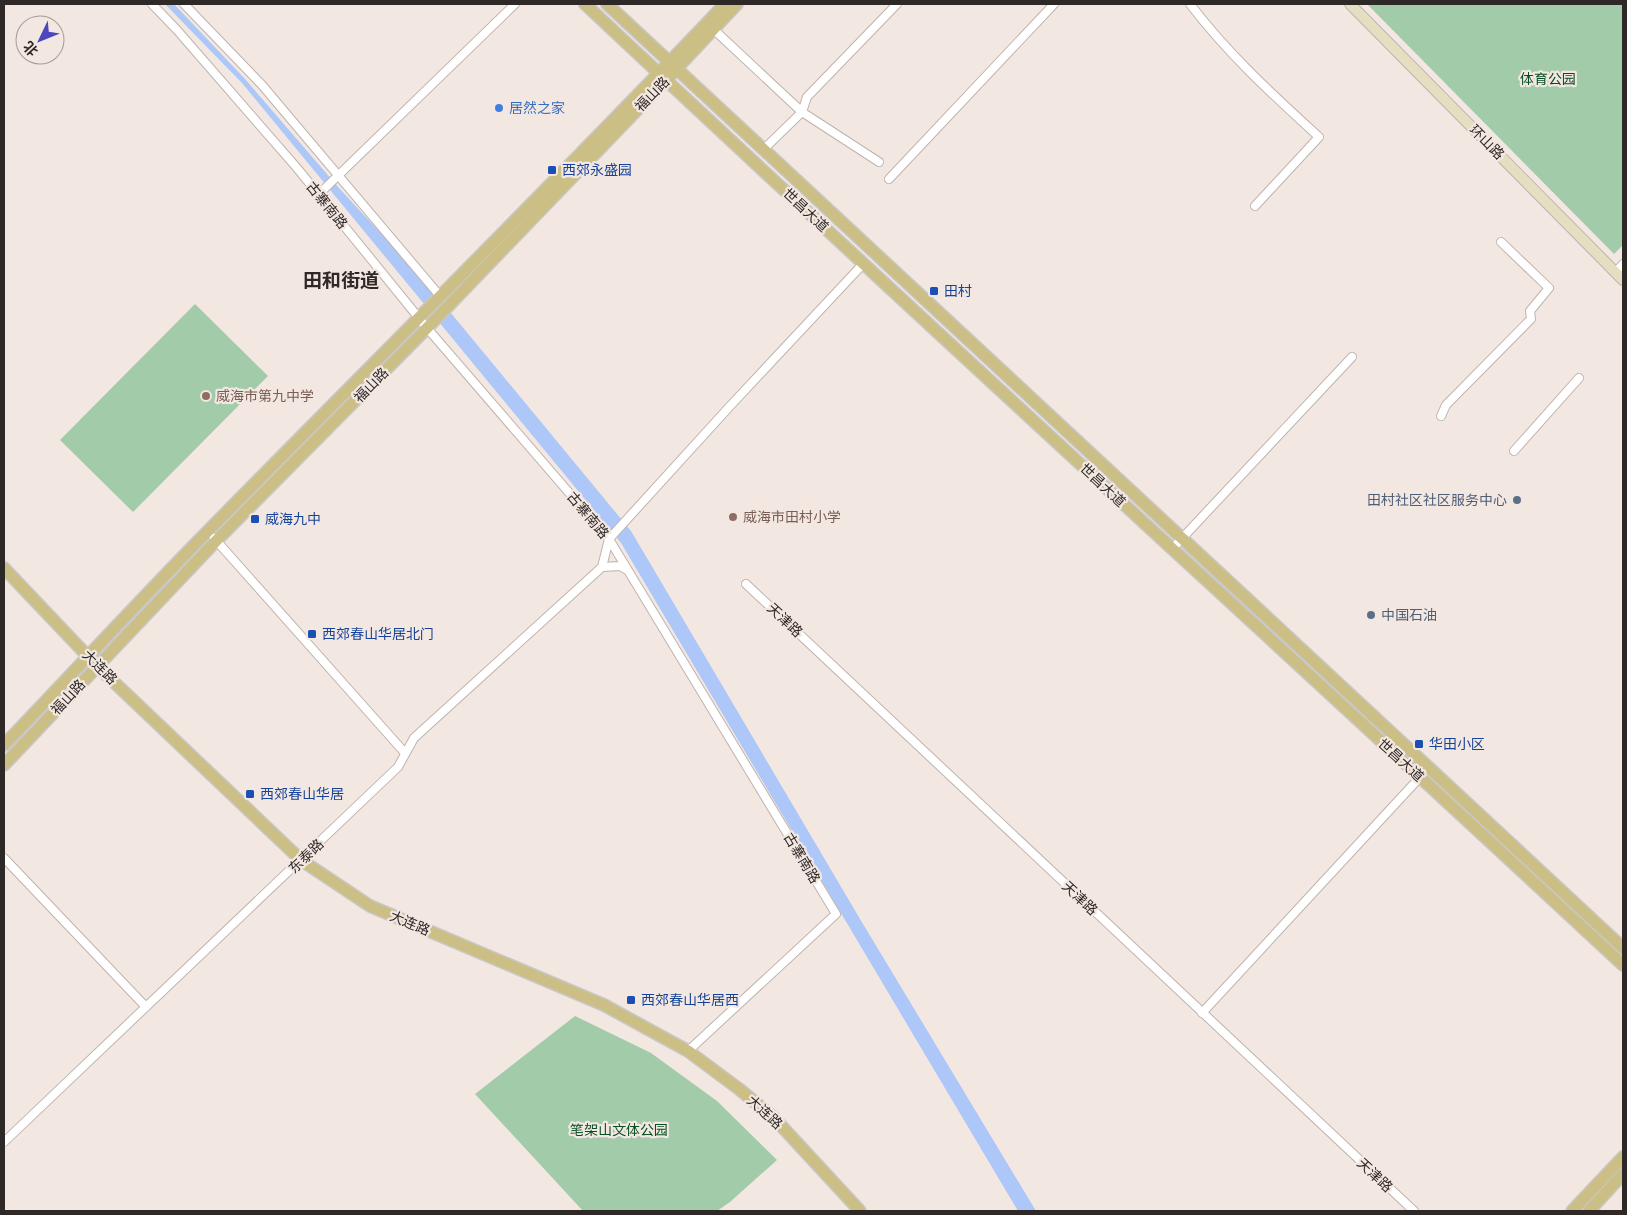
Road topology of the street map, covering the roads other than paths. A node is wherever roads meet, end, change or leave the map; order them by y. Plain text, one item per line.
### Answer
1 (152, 4) edge
2 (184, 4) edge
3 (515, 4) edge
4 (585, 4) edge
5 (607, 4) edge
6 (725, 4) edge
7 (737, 4) edge
8 (897, 4) edge
9 (1054, 4) edge
10 (1190, 4) edge
11 (1350, 4) edge
12 (710, 26) junction
13 (673, 66) junction
14 (662, 77) junction
15 (802, 112) junction
16 (764, 149) junction
17 (879, 162) dead end
18 (337, 178) junction
19 (889, 179) dead end
20 (321, 192) junction
21 (1255, 206) dead end
22 (1501, 242) dead end
23 (863, 264) junction
24 (1623, 264) edge
25 (1619, 276) edge
26 (440, 296) junction
27 (421, 315) junction
28 (430, 325) junction
29 (1352, 357) dead end
30 (1579, 378) dead end
31 (1441, 416) dead end
32 (1514, 451) dead end
33 (208, 531) junction
34 (611, 538) junction
35 (1182, 538) junction
36 (216, 541) junction
37 (1172, 549) junction
38 (602, 567) junction
39 (4, 568) edge
40 (629, 572) junction
41 (746, 584) dead end
42 (88, 656) junction
43 (97, 666) junction
44 (4, 745) edge
45 (405, 753) junction
46 (4, 765) edge
47 (1429, 768) junction
48 (1420, 776) junction
49 (4, 858) edge
50 (301, 860) junction
51 (1623, 948) edge
52 (1623, 965) edge
53 (146, 1007) junction
54 (1202, 1013) junction
55 (688, 1051) junction
56 (4, 1142) edge
57 (1623, 1156) edge
58 (1623, 1174) edge
59 (860, 1211) edge
60 (1414, 1211) edge
61 (1572, 1211) edge
62 (1590, 1211) edge

1 - 20 street, 古寨南路
2 - 18 street
3 - 18 street
4 - 14 main road, 世昌大道
5 - 13 main road, 世昌大道
6 - 12 main road
7 - 12 main road
8 - 15 street
9 - 19 street
10 - 21 street
11 - 25 main road, 环山路
12 - 13 main road
12 - 15 street
13 - 14 main road
13 - 16 main road, 世昌大道
14 - 23 main road, 世昌大道
14 - 26 main road, 福山路
14 - 28 main road, 福山路
15 - 16 street
15 - 17 street
16 - 35 main road, 世昌大道
18 - 20 street
18 - 26 street
20 - 27 street, 古寨南路
22 - 31 street
23 - 34 street
23 - 37 main road, 世昌大道
24 - 25 street
26 - 27 main road, 福山路
27 - 28 street, 古寨南路
27 - 33 main road, 福山路
28 - 34 street, 古寨南路
28 - 36 main road, 福山路
29 - 35 street
30 - 32 street
33 - 36 street
33 - 42 main road, 福山路
34 - 38 street
34 - 40 street, 古寨南路
35 - 37 street
35 - 47 main road, 世昌大道
36 - 43 main road, 福山路
36 - 45 street
37 - 48 main road, 世昌大道
38 - 40 street
38 - 45 street, 东泰路
39 - 42 main road, 大连路
40 - 55 street, 古寨南路
41 - 54 street, 天津路
42 - 43 main road, 大连路
42 - 44 main road, 福山路
43 - 46 main road, 福山路
43 - 50 main road, 大连路
45 - 50 street, 东泰路
47 - 48 street
47 - 51 main road, 世昌大道
48 - 52 main road, 世昌大道
48 - 54 street
49 - 53 street
50 - 53 street, 东泰路
50 - 55 main road, 大连路
53 - 56 street, 东泰路
54 - 60 street, 天津路
55 - 59 main road, 大连路
57 - 61 main road
58 - 62 main road

